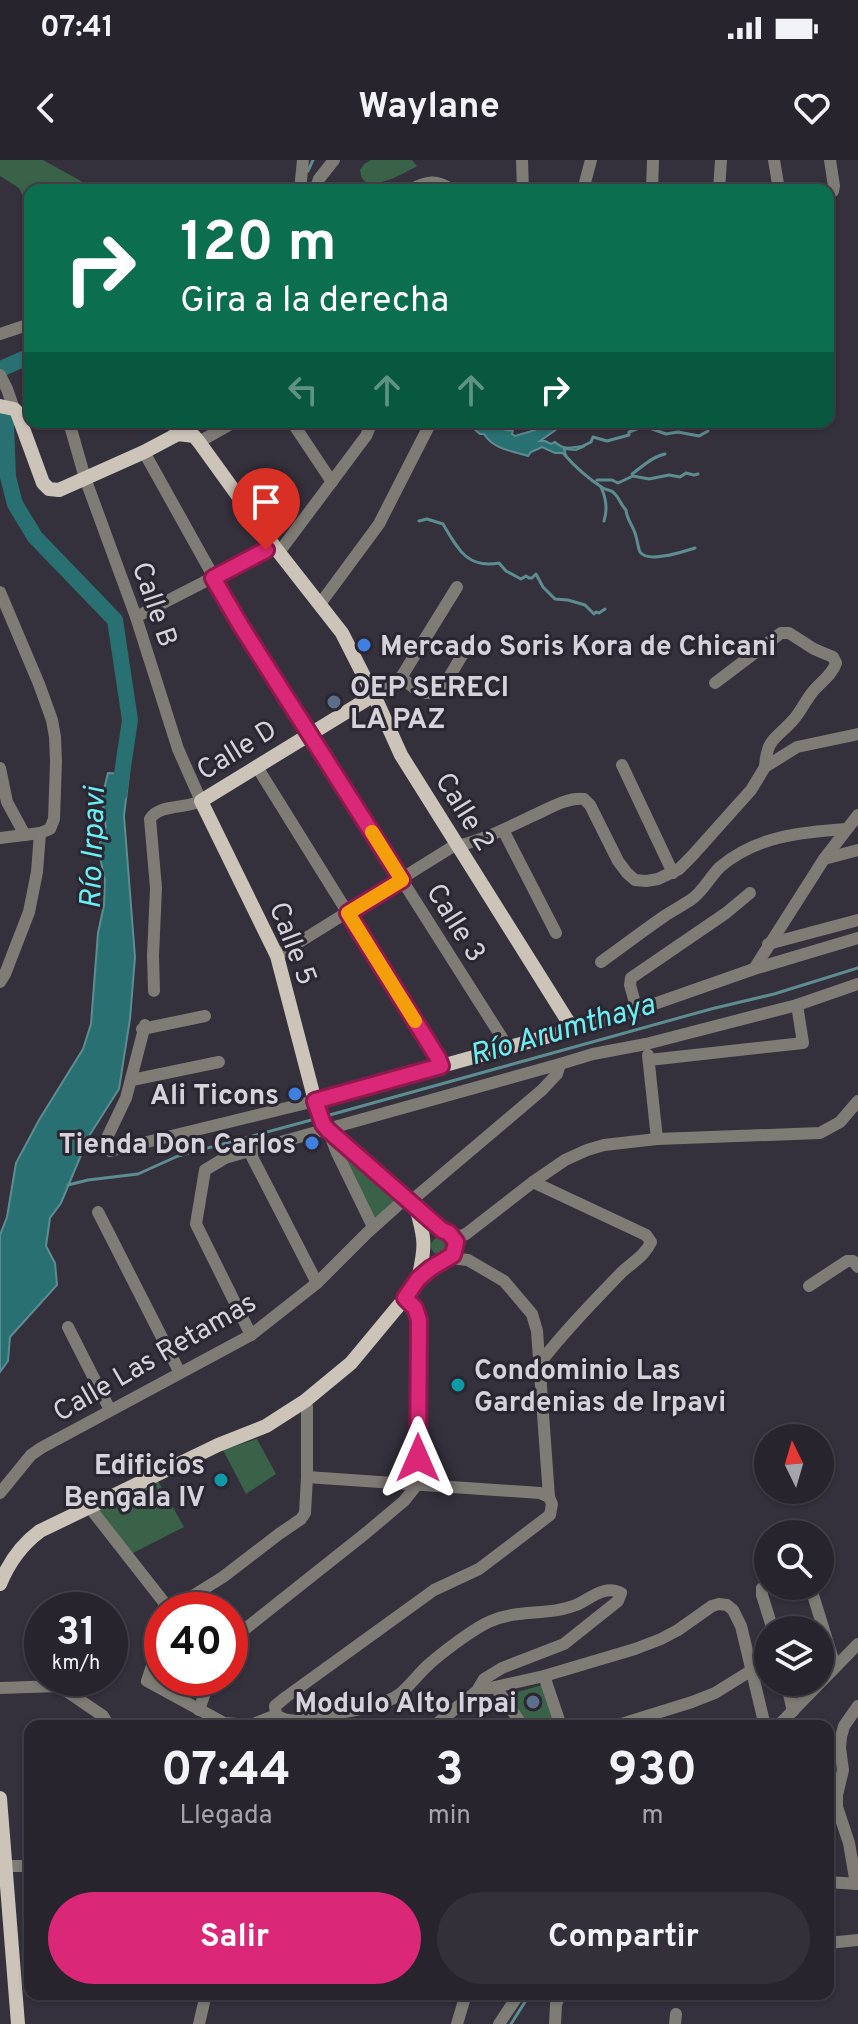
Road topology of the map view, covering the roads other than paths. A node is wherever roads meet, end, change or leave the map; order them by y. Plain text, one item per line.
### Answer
1 (303, 160) edge
2 (334, 160) edge
3 (522, 160) edge
4 (591, 160) edge
5 (653, 160) edge
6 (721, 160) edge
7 (774, 160) edge
8 (830, 160) edge
9 (301, 184) edge
10 (317, 184) edge
11 (420, 184) edge
12 (441, 184) edge
13 (523, 184) edge
14 (585, 184) edge
15 (652, 184) edge
16 (719, 184) edge
17 (778, 184) edge
18 (834, 184) edge
19 (24, 326) edge
20 (0, 334) edge
21 (0, 375) edge
22 (7, 407) edge
23 (71, 428) edge
24 (174, 428) edge
25 (224, 428) edge
26 (296, 428) edge
27 (369, 428) edge
28 (428, 428) edge
29 (199, 442) junction
30 (144, 452) junction
31 (85, 478) junction
32 (332, 482) junction
33 (277, 550) junction
34 (213, 578) junction
35 (457, 587) dead end
36 (0, 592) edge
37 (320, 604) junction
38 (136, 617) junction
39 (470, 642) dead end
40 (401, 677) junction
41 (715, 683) dead end
42 (374, 695) junction
43 (310, 733) junction
44 (858, 734) edge
45 (622, 765) dead end
46 (257, 767) junction
47 (765, 767) junction
48 (0, 768) edge
49 (201, 801) junction
50 (858, 815) edge
51 (847, 829) junction
52 (503, 830) junction
53 (40, 833) junction
54 (25, 835) junction
55 (0, 838) edge
56 (458, 846) junction
57 (858, 850) edge
58 (824, 859) junction
59 (673, 873) junction
60 (402, 880) junction
61 (750, 893) dead end
62 (348, 913) junction
63 (858, 920) edge
64 (556, 933) dead end
65 (858, 938) edge
66 (768, 944) junction
67 (277, 956) junction
68 (601, 962) dead end
69 (754, 969) junction
70 (0, 982) edge
71 (858, 984) edge
72 (154, 991) dead end
73 (797, 1005) junction
74 (637, 1010) junction
75 (205, 1016) dead end
76 (571, 1030) junction
77 (646, 1044) junction
78 (506, 1048) junction
79 (649, 1060) junction
80 (219, 1062) dead end
81 (560, 1064) junction
82 (441, 1066) junction
83 (132, 1080) junction
84 (858, 1101) edge
85 (321, 1116) junction
86 (853, 1117) edge
87 (657, 1139) junction
88 (249, 1151) junction
89 (533, 1182) junction
90 (411, 1202) junction
91 (98, 1212) dead end
92 (373, 1227) junction
93 (448, 1234) junction
94 (425, 1245) junction
95 (447, 1260) junction
96 (858, 1267) edge
97 (418, 1279) junction
98 (317, 1283) junction
99 (809, 1286) dead end
100 (405, 1298) junction
101 (68, 1327) dead end
102 (251, 1335) junction
103 (539, 1364) junction
104 (180, 1373) junction
105 (305, 1401) junction
106 (110, 1410) junction
107 (307, 1477) junction
108 (416, 1486) junction
109 (0, 1493) edge
110 (549, 1497) junction
111 (90, 1506) junction
112 (0, 1584) edge
113 (156, 1592) edge
114 (199, 1592) edge
115 (815, 1600) edge
116 (248, 1627) edge
117 (858, 1644) edge
118 (835, 1666) junction
119 (752, 1670) junction
120 (544, 1676) junction
121 (0, 1688) edge
122 (496, 1688) junction
123 (477, 1691) junction
124 (174, 1696) edge
125 (204, 1696) edge
126 (789, 1696) edge
127 (858, 1706) edge
128 (199, 1710) junction
129 (793, 1711) junction
130 (276, 1715) junction
131 (105, 1720) edge
132 (218, 1720) edge
133 (264, 1720) edge
134 (285, 1720) edge
135 (300, 1720) edge
136 (442, 1720) edge
137 (519, 1720) edge
138 (559, 1720) edge
139 (634, 1720) edge
140 (764, 1720) edge
141 (784, 1720) edge
142 (0, 1798) edge
143 (5, 1866) junction
144 (24, 1866) edge
145 (834, 1882) edge
146 (857, 1884) edge
147 (858, 1940) edge
148 (834, 1942) edge
149 (205, 2000) edge
150 (464, 2000) edge
151 (515, 2000) edge
152 (558, 2000) edge
153 (18, 2024) edge
154 (199, 2024) edge
155 (457, 2024) edge
156 (499, 2024) edge
157 (555, 2024) edge

1 - 9 street
2 - 10 street
3 - 13 street
4 - 14 street
5 - 15 street
6 - 16 street
7 - 17 street
8 - 18 street
11 - 12 street
19 - 20 street
21 - 22 street
22 - 31 main road
23 - 31 street, Calle B
24 - 29 main road
24 - 30 main road
25 - 29 street
26 - 32 street
27 - 32 street
28 - 37 street
29 - 33 main road, Calle 2
30 - 31 main road
30 - 34 street, Calle 3
31 - 38 street, Calle B
32 - 33 street
33 - 34 street
33 - 37 main road, Calle 2
34 - 38 street
34 - 43 street, Calle 3
35 - 40 street, Calle D
36 - 53 street
37 - 42 main road, Calle 2
38 - 49 street, Calle B
39 - 40 street
40 - 42 street, Calle D
41 - 47 street
42 - 43 main road, Calle D
42 - 56 main road, Calle 2
43 - 46 main road, Calle D
43 - 60 street, Calle 3
44 - 47 street
45 - 59 street
46 - 49 main road, Calle D
46 - 62 street
47 - 59 street
48 - 54 street
49 - 67 main road, Calle 5
49 - 72 street, Calle D
50 - 51 street
51 - 58 street
51 - 68 street
52 - 56 street
52 - 59 street
52 - 64 street
53 - 54 street
53 - 70 street
54 - 55 street
56 - 60 street
56 - 76 main road, Calle 2
57 - 58 street
58 - 66 street
60 - 62 street
60 - 78 street, Calle 3
61 - 74 street
62 - 67 street
62 - 82 street
63 - 66 street
65 - 69 street
66 - 69 street
67 - 85 main road, Calle 5
69 - 74 street
71 - 73 street
73 - 77 street
73 - 79 street
74 - 76 street
75 - 83 street
76 - 78 main road
77 - 79 street
77 - 81 street
78 - 82 main road
79 - 87 street
80 - 83 street
81 - 85 street
81 - 90 street, Calle Las Retamas
82 - 85 main road
83 - 85 street
84 - 86 street
85 - 88 street
85 - 90 main road
85 - 92 street
86 - 87 street
87 - 89 street
88 - 98 street
88 - 102 street
89 - 93 street
89 - 103 street
90 - 92 street, Calle Las Retamas
90 - 93 main road
90 - 94 main road
91 - 104 street
92 - 98 street, Calle Las Retamas
93 - 94 main road
93 - 95 main road
94 - 95 main road
94 - 97 main road
95 - 97 main road
95 - 103 street
96 - 99 street
97 - 100 main road
98 - 102 street, Calle Las Retamas
100 - 105 main road
100 - 108 street
101 - 106 street
102 - 104 street, Calle Las Retamas
103 - 110 street
104 - 106 street, Calle Las Retamas
105 - 107 street
105 - 111 main road
106 - 109 street, Calle Las Retamas
107 - 108 street
107 - 114 street
108 - 110 street
108 - 116 street
110 - 130 street
111 - 112 main road
111 - 113 street
115 - 118 street
117 - 118 street
118 - 129 street
119 - 120 street
119 - 139 street
119 - 140 street
120 - 122 street
120 - 138 street
121 - 131 street
122 - 123 street
122 - 137 street
123 - 135 street
123 - 136 street
124 - 128 street
125 - 128 street
126 - 129 street
127 - 146 street
128 - 132 street
129 - 141 street
130 - 133 street
130 - 134 street
142 - 143 main road
143 - 144 street
143 - 153 main road
145 - 146 street
147 - 148 street
149 - 154 street
150 - 155 street
151 - 156 street
152 - 157 street

